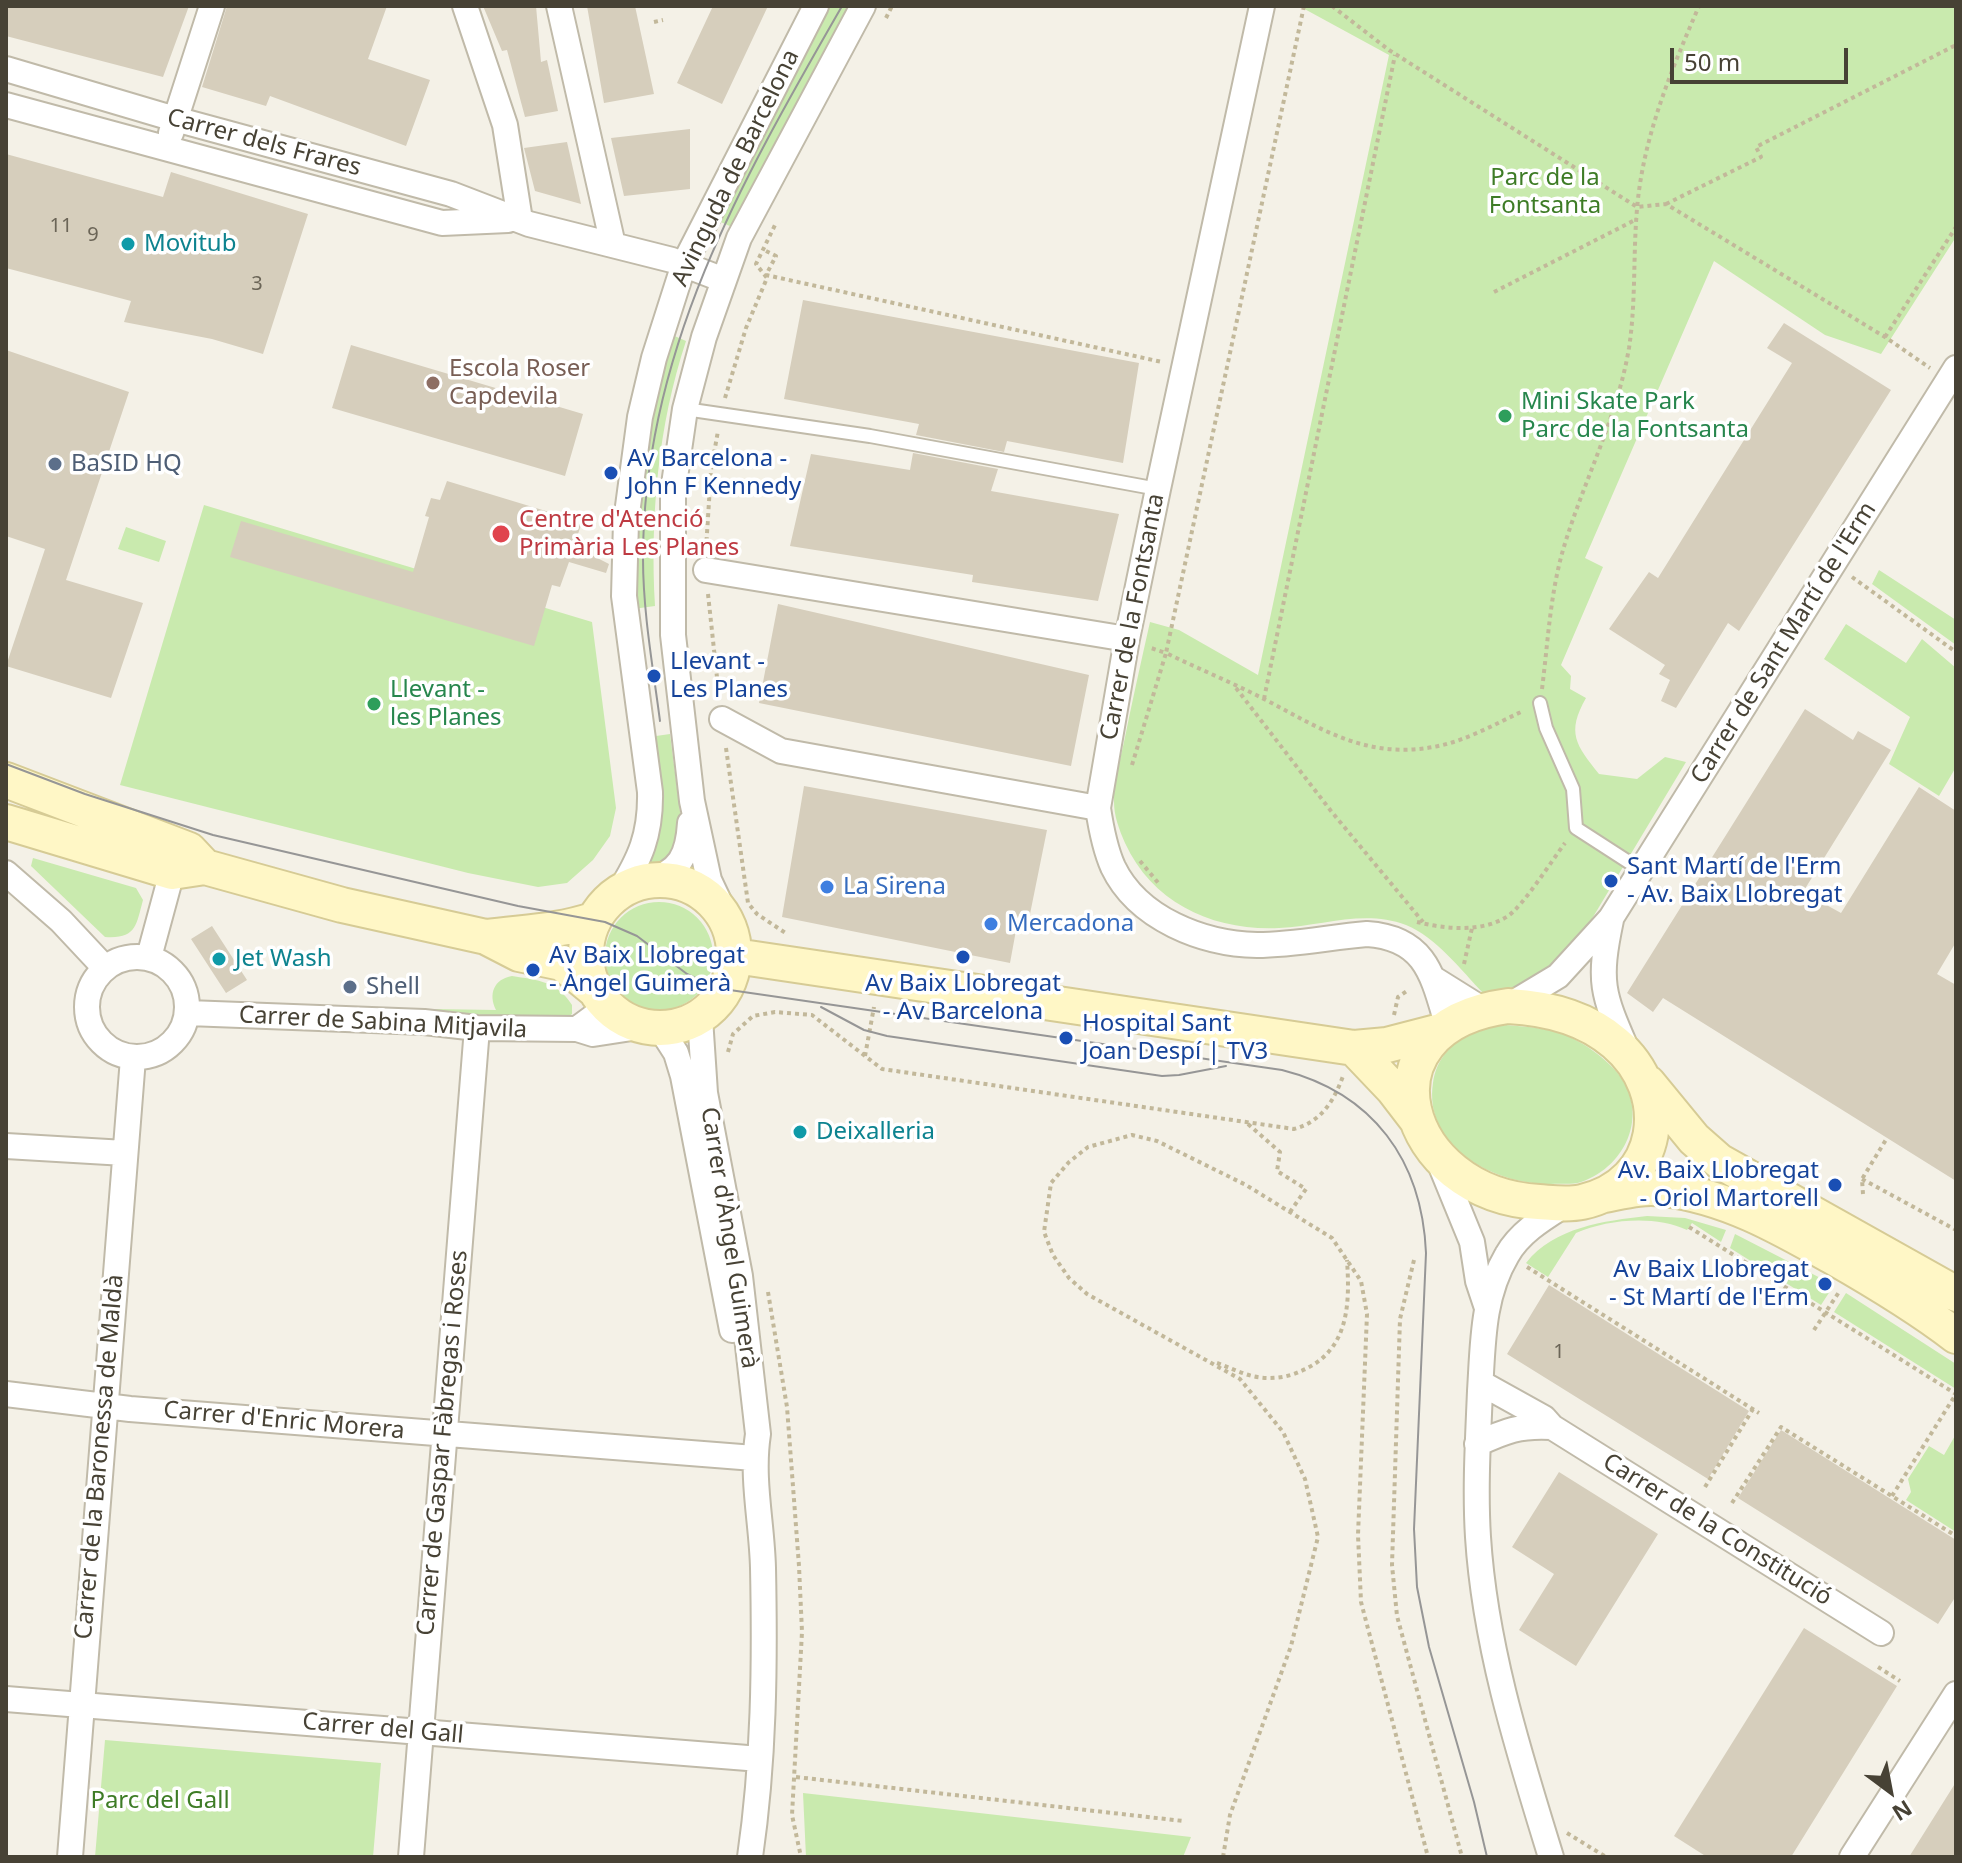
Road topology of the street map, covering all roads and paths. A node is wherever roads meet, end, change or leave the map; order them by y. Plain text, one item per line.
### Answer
1 (212, 6) edge
2 (465, 6) edge
3 (559, 6) edge
4 (814, 6) edge
5 (863, 6) edge
6 (1262, 6) edge
7 (1304, 6) edge
8 (1332, 6) edge
9 (1699, 6) edge
10 (663, 20) dead end
11 (654, 22) dead end
12 (1956, 45) edge
13 (1395, 53) junction
14 (6, 69) edge
15 (6, 105) edge
16 (175, 119) junction
17 (167, 148) junction
18 (1666, 204) junction
19 (1637, 207) junction
20 (1637, 219) junction
21 (520, 220) junction
22 (1956, 227) edge
23 (768, 240) dead end
24 (613, 245) junction
25 (684, 264) junction
26 (759, 268) dead end
27 (766, 275) junction
28 (724, 280) junction
29 (1494, 292) dead end
30 (1885, 337) junction
31 (1184, 367) junction
32 (1952, 375) edge
33 (685, 409) junction
34 (722, 413) junction
35 (1158, 489) junction
36 (1834, 564) junction
37 (706, 570) junction
38 (1127, 639) junction
39 (1956, 652) edge
40 (1166, 653) junction
41 (1233, 685) junction
42 (1264, 699) junction
43 (1540, 703) junction
44 (722, 719) junction
45 (1129, 772) dead end
46 (6, 780) edge
47 (692, 801) junction
48 (1098, 808) junction
49 (6, 822) edge
50 (1576, 828) junction
51 (1135, 854) dead end
52 (189, 870) junction
53 (1641, 870) junction
54 (6, 873) edge
55 (1162, 887) dead end
56 (633, 888) junction
57 (726, 916) junction
58 (1611, 918) junction
59 (593, 920) junction
60 (1416, 922) dead end
61 (1424, 924) junction
62 (1472, 928) junction
63 (789, 935) dead end
64 (486, 937) junction
65 (735, 956) junction
66 (149, 957) junction
67 (1464, 964) dead end
68 (105, 968) junction
69 (879, 979) junction
70 (1434, 979) junction
71 (599, 997) junction
72 (1495, 1008) junction
73 (188, 1013) junction
74 (700, 1018) junction
75 (652, 1027) junction
76 (477, 1028) junction
77 (577, 1029) junction
78 (1444, 1029) junction
79 (1354, 1048) junction
80 (727, 1055) dead end
81 (865, 1056) junction
82 (133, 1058) junction
83 (1636, 1067) junction
84 (1329, 1105) dead end
85 (1416, 1119) junction
86 (1246, 1122) junction
87 (1887, 1138) dead end
88 (6, 1146) edge
89 (125, 1153) junction
90 (1437, 1156) junction
91 (1862, 1179) junction
92 (1863, 1194) dead end
93 (1600, 1196) junction
94 (1566, 1204) junction
95 (1290, 1212) junction
96 (1689, 1227) dead end
97 (1956, 1230) edge
98 (1347, 1258) junction
99 (1414, 1260) dead end
100 (1520, 1263) dead end
101 (1844, 1285) dead end
102 (1956, 1294) edge
103 (1486, 1305) junction
104 (1826, 1312) junction
105 (1814, 1330) dead end
106 (1956, 1336) edge
107 (1204, 1358) junction
108 (1481, 1383) junction
109 (6, 1394) edge
110 (1956, 1394) edge
111 (105, 1406) junction
112 (1552, 1427) junction
113 (444, 1434) junction
114 (1477, 1444) junction
115 (754, 1458) junction
116 (1705, 1487) dead end
117 (1892, 1496) junction
118 (1732, 1503) dead end
119 (1956, 1536) edge
120 (1881, 1633) dead end
121 (1878, 1667) dead end
122 (1900, 1681) dead end
123 (1956, 1694) edge
124 (6, 1699) edge
125 (81, 1705) junction
126 (422, 1732) junction
127 (760, 1759) junction
128 (795, 1777) dead end
129 (1183, 1821) dead end
130 (1566, 1833) dead end
131 (70, 1857) edge
132 (411, 1857) edge
133 (750, 1857) edge
134 (1223, 1857) edge
135 (1428, 1857) edge
136 (1462, 1857) edge
137 (1551, 1857) edge
138 (1606, 1857) edge
139 (1852, 1857) edge

1 - 16 street
2 - 21 street
3 - 24 street
4 - 25 street, Avinguda de Barcelona
5 - 28 street, Avinguda de Barcelona
6 - 31 street, Carrer de la Fontsanta
7 - 40 path
8 - 13 path
9 - 19 path
10 - 11 path
12 - 18 path
13 - 19 path
13 - 42 path
14 - 16 street, Carrer dels Frares
15 - 17 street, Carrer dels Frares
16 - 17 street
16 - 21 street, Carrer dels Frares
17 - 21 street, Carrer dels Frares
18 - 19 path
18 - 30 path
19 - 20 path
20 - 29 path
20 - 43 path
21 - 24 street, Carrer dels Frares
22 - 30 path
23 - 27 path
24 - 25 street, Carrer dels Frares
25 - 28 street, Carrer dels Frares
25 - 56 street, Avinguda de Barcelona
26 - 27 path
27 - 31 path
27 - 34 path
28 - 33 street, Avinguda de Barcelona
30 - 32 path
31 - 35 street, Carrer de la Fontsanta
32 - 36 street, Carrer de Sant Martí de l'Erm
33 - 34 lane
33 - 47 street, Avinguda de Barcelona
34 - 35 lane
34 - 37 path
35 - 38 street, Carrer de la Fontsanta
36 - 39 path
36 - 53 street, Carrer de Sant Martí de l'Erm
37 - 38 street
37 - 44 path
38 - 48 street, Carrer de la Fontsanta
40 - 41 path
40 - 45 path
41 - 42 path
41 - 61 path
42 - 43 path
43 - 50 lane
44 - 48 street
44 - 63 path
46 - 52 street
47 - 56 street
47 - 57 street
48 - 70 street, Carrer de la Fontsanta
49 - 52 street
50 - 53 lane
50 - 62 path
51 - 55 path
52 - 64 street
52 - 66 street
53 - 58 street, Carrer de Sant Martí de l'Erm
54 - 68 street
56 - 57 street
56 - 59 street
57 - 65 street
58 - 72 street, Carrer de Sant Martí de l'Erm
58 - 83 street, Carrer de Sant Martí de l'Erm
59 - 64 street
59 - 71 street
60 - 61 path
61 - 62 path
62 - 67 path
64 - 71 street
65 - 69 street
65 - 74 street
66 - 68 street
66 - 73 street
68 - 82 street
69 - 79 street
69 - 81 path
70 - 72 street, Carrer de la Fontsanta
70 - 78 street, Carrer de la Fontsanta
71 - 75 street
71 - 77 street
72 - 78 street
72 - 83 street
73 - 76 street, Carrer de Sabina Mitjavila
73 - 82 street
74 - 75 street
74 - 115 street, Carrer d'Àngel Guimerà
75 - 77 street, Carrer de Sabina Mitjavila
75 - 115 street, Carrer d'Àngel Guimerà
76 - 77 street, Carrer de Sabina Mitjavila
76 - 113 street, Carrer de Gaspar Fàbregas i Roses
78 - 79 street
78 - 85 street
79 - 85 street
80 - 81 path
81 - 86 path
82 - 89 street, Carrer de la Baronessa de Maldà
83 - 93 street
83 - 102 street
84 - 86 path
85 - 90 street
86 - 95 path
87 - 91 path
88 - 89 street
89 - 111 street, Carrer de la Baronessa de Maldà
90 - 94 street
90 - 103 street
91 - 92 path
91 - 97 path
93 - 94 street
93 - 106 street
94 - 103 street
95 - 98 path
95 - 107 path
96 - 104 path
98 - 107 path
98 - 135 path
99 - 136 path
100 - 116 path
101 - 104 path
103 - 108 street
104 - 105 path
104 - 110 path
107 - 134 path
108 - 112 street, Carrer de la Constitució
108 - 114 street
109 - 111 street, Carrer d'Enric Morera
110 - 117 path
111 - 113 street, Carrer d'Enric Morera
111 - 125 street, Carrer de la Baronessa de Maldà
112 - 114 street
112 - 120 street, Carrer de la Constitució
113 - 115 street, Carrer d'Enric Morera
113 - 126 street, Carrer de Gaspar Fàbregas i Roses
114 - 137 street
115 - 127 street, Carrer d'Àngel Guimerà
117 - 118 path
117 - 119 path
121 - 122 path
123 - 139 street
124 - 125 street, Carrer del Gall
125 - 126 street, Carrer del Gall
125 - 131 street, Carrer de la Baronessa de Maldà
126 - 127 street, Carrer del Gall
126 - 132 street, Carrer de Gaspar Fàbregas i Roses
127 - 133 street, Carrer d'Àngel Guimerà
128 - 129 path
130 - 138 path

